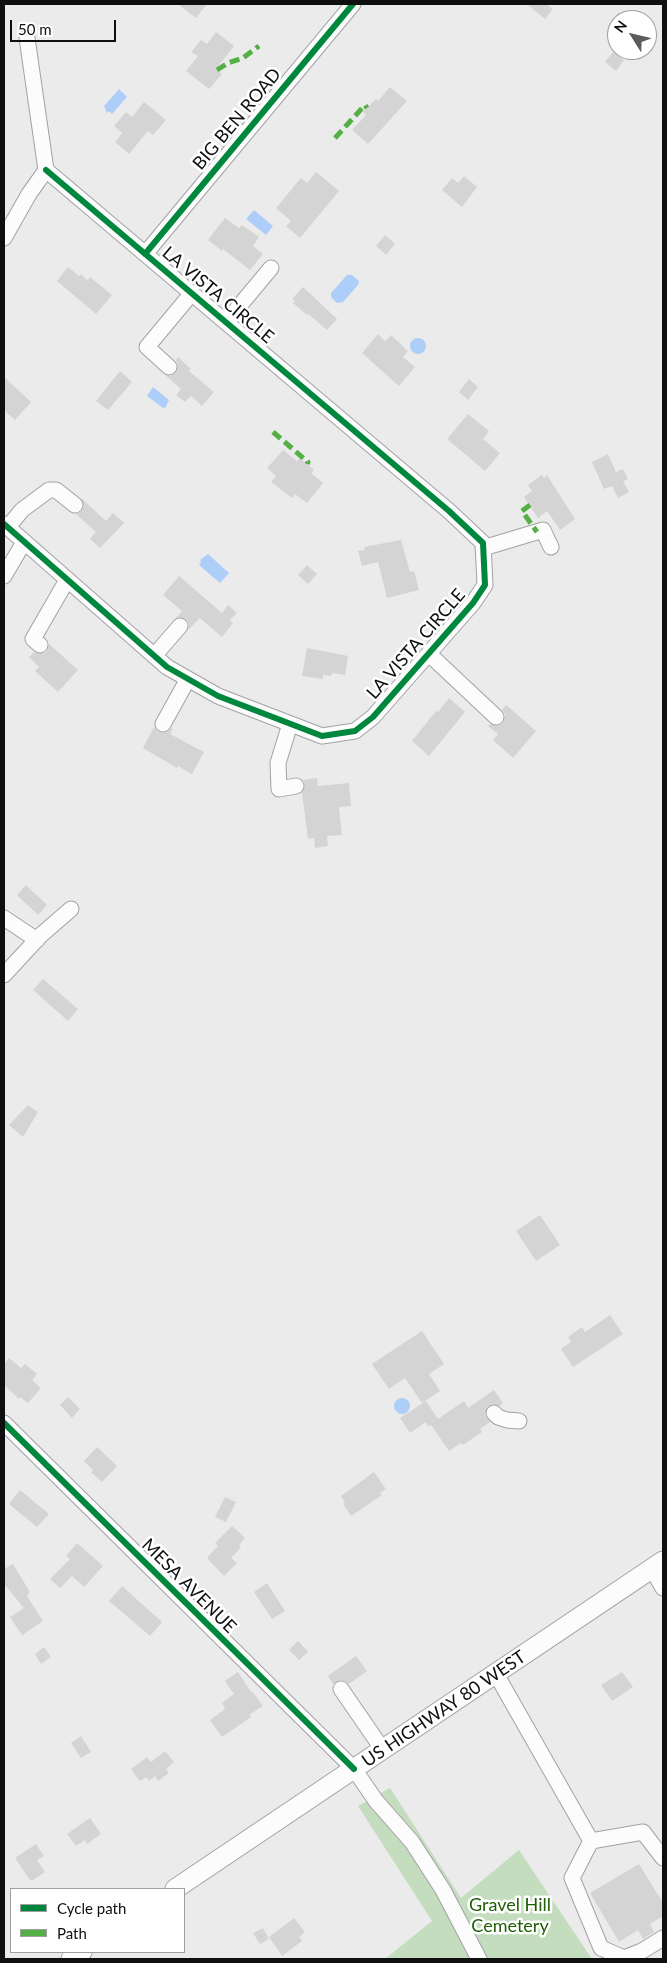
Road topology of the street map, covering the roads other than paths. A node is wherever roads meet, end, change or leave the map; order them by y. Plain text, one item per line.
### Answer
1 (353, 4) edge
2 (27, 38) dead end
3 (46, 170) junction
4 (4, 238) edge
5 (145, 254) junction
6 (271, 268) dead end
7 (192, 293) junction
8 (226, 322) junction
9 (170, 367) dead end
10 (75, 505) dead end
11 (6, 526) edge
12 (24, 542) junction
13 (551, 547) dead end
14 (483, 548) junction
15 (4, 576) edge
16 (67, 580) junction
17 (180, 626) dead end
18 (40, 645) dead end
19 (429, 654) junction
20 (154, 656) junction
21 (188, 679) junction
22 (496, 717) dead end
23 (163, 724) dead end
24 (290, 724) junction
25 (296, 786) dead end
26 (71, 909) dead end
27 (4, 918) edge
28 (37, 940) junction
29 (4, 975) edge
30 (494, 1413) dead end
31 (520, 1421) dead end
32 (4, 1423) edge
33 (658, 1565) edge
34 (663, 1588) edge
35 (496, 1674) junction
36 (342, 1689) dead end
37 (383, 1750) junction
38 (354, 1769) junction
39 (591, 1841) junction
40 (663, 1858) edge
41 (176, 1888) edge
42 (663, 1938) edge
43 (479, 1959) edge

1 - 5 street, BIG BEN ROAD
2 - 3 street
3 - 4 street
3 - 5 street, LA VISTA CIRCLE
5 - 7 street, LA VISTA CIRCLE
6 - 8 street
7 - 8 street, LA VISTA CIRCLE
7 - 9 street
8 - 14 street, LA VISTA CIRCLE
10 - 11 street
11 - 12 street, LA VISTA CIRCLE
12 - 15 street
12 - 16 street, LA VISTA CIRCLE
13 - 14 street
14 - 19 street, LA VISTA CIRCLE
16 - 18 street
16 - 20 street, LA VISTA CIRCLE
17 - 20 street
19 - 22 street
19 - 24 street, LA VISTA CIRCLE
20 - 21 street, LA VISTA CIRCLE
21 - 23 street
21 - 24 street, LA VISTA CIRCLE
24 - 25 street
26 - 28 street
27 - 28 street
28 - 29 street
30 - 31 street
32 - 38 street, MESA AVENUE
33 - 34 street
33 - 35 main road, US HIGHWAY 80 WEST
35 - 37 main road, US HIGHWAY 80 WEST
35 - 39 street
36 - 37 street
37 - 38 main road, US HIGHWAY 80 WEST
38 - 41 main road, US HIGHWAY 80 WEST
38 - 43 street, MESA AVENUE
39 - 40 street
39 - 42 street

